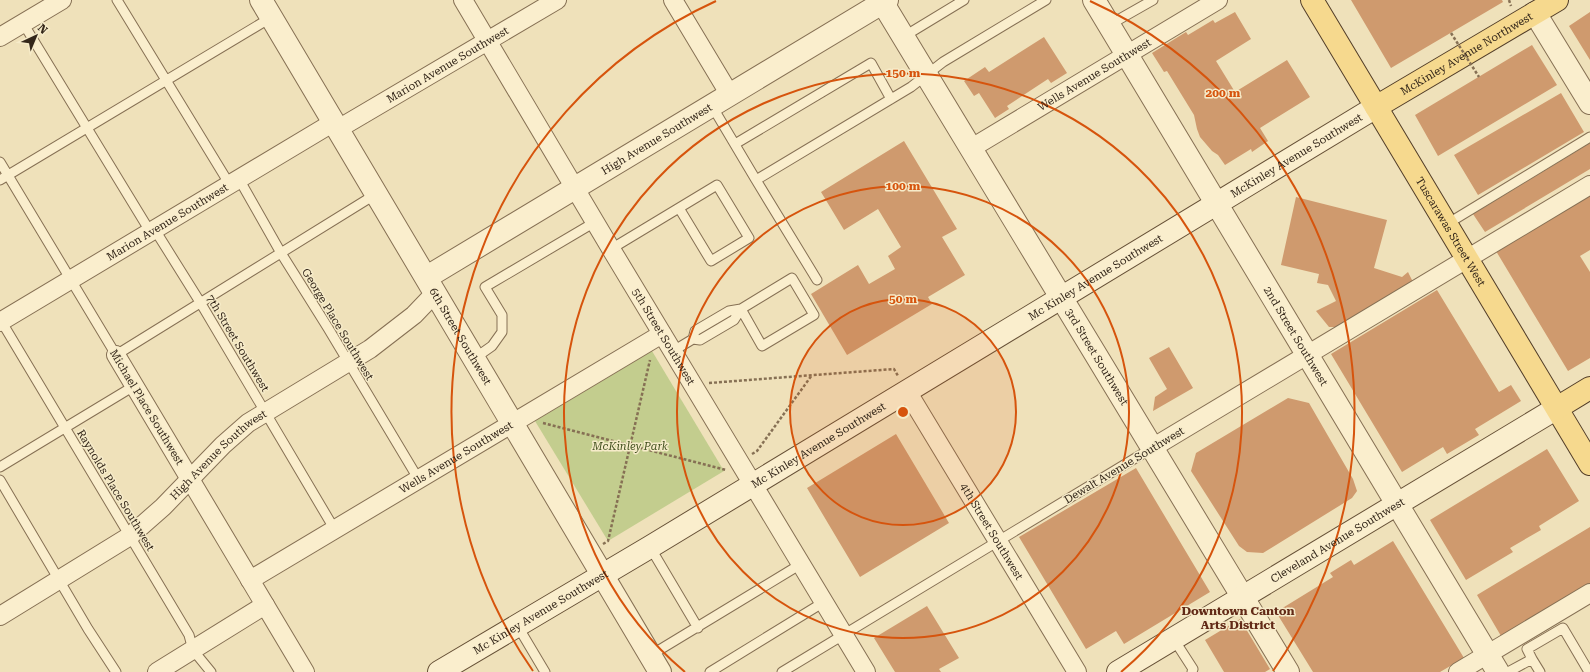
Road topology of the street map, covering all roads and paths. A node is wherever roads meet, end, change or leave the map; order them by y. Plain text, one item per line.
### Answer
1 (62, 0) edge
2 (117, 0) edge
3 (463, 0) edge
4 (557, 0) edge
5 (673, 0) edge
6 (964, 0) edge
7 (1046, 0) edge
8 (1094, 0) edge
9 (1154, 0) edge
10 (1218, 0) edge
11 (1312, 0) edge
12 (1557, 0) edge
13 (883, 1) edge
14 (267, 8) edge
15 (1536, 13) junction
16 (23, 23) junction
17 (1110, 25) junction
18 (1451, 33) dead end
19 (0, 37) edge
20 (903, 37) junction
21 (488, 42) junction
22 (1127, 54) junction
23 (926, 75) junction
24 (1479, 78) dead end
25 (166, 81) junction
26 (891, 99) junction
27 (721, 100) junction
28 (1590, 103) edge
29 (1376, 107) junction
30 (336, 126) junction
31 (87, 128) junction
32 (1590, 137) edge
33 (735, 144) junction
34 (970, 149) junction
35 (0, 162) edge
36 (4, 177) edge
37 (756, 180) junction
38 (234, 182) junction
39 (1590, 185) edge
40 (575, 188) junction
41 (377, 193) junction
42 (1216, 204) junction
43 (679, 208) junction
44 (595, 222) junction
45 (1447, 224) junction
46 (153, 232) junction
47 (611, 249) junction
48 (281, 253) junction
49 (1466, 258) junction
50 (817, 280) dead end
51 (70, 281) junction
52 (431, 284) junction
53 (1061, 298) junction
54 (200, 302) junction
55 (741, 310) junction
56 (1, 321) edge
57 (656, 337) junction
58 (673, 351) junction
59 (1307, 354) junction
60 (116, 355) junction
61 (475, 358) junction
62 (348, 362) junction
63 (812, 375) junction
64 (693, 384) junction
65 (134, 386) junction
66 (1590, 388) edge
67 (907, 391) junction
68 (1557, 408) junction
69 (266, 412) junction
70 (513, 423) junction
71 (542, 423) dead end
72 (65, 428) junction
73 (630, 446) junction
74 (1152, 448) junction
75 (740, 462) junction
76 (1590, 464) edge
77 (0, 467) edge
78 (190, 479) junction
79 (0, 480) edge
80 (418, 480) junction
81 (753, 484) junction
82 (1398, 504) junction
83 (335, 530) junction
84 (130, 536) junction
85 (997, 541) junction
86 (650, 547) junction
87 (590, 553) junction
88 (801, 564) junction
89 (603, 575) junction
90 (59, 580) junction
91 (250, 580) junction
92 (1590, 593) edge
93 (1242, 596) junction
94 (824, 602) junction
95 (265, 605) junction
96 (0, 616) edge
97 (517, 625) junction
98 (698, 628) junction
99 (844, 635) junction
100 (1174, 638) junction
101 (193, 650) junction
102 (1532, 659) junction
103 (1493, 663) edge
104 (655, 664) edge
105 (116, 672) edge
106 (157, 672) edge
107 (212, 672) edge
108 (305, 672) edge
109 (439, 672) edge
110 (545, 672) edge
111 (710, 672) edge
112 (782, 672) edge
113 (866, 672) edge
114 (1077, 672) edge
115 (1118, 672) edge
116 (1192, 672) edge
117 (1288, 672) edge
118 (1458, 672) edge
119 (1508, 672) edge
120 (1540, 672) edge
121 (1589, 672) edge

1 - 16 street
2 - 25 lane, George Place Southwest
3 - 21 street, 5th Street Southwest
4 - 21 street, Marion Avenue Southwest
5 - 27 street
6 - 20 lane
7 - 23 lane
8 - 17 street, 2nd Street Southwest
9 - 17 lane
10 - 22 street, Wells Avenue Southwest
11 - 29 main road, Tuscarawas Street West
12 - 15 main road, McKinley Avenue Northwest
13 - 20 street, 3rd Street Southwest
13 - 27 street, High Avenue Southwest
14 - 25 lane
14 - 30 street, 6th Street Southwest
15 - 28 street
15 - 29 main road, McKinley Avenue Northwest
16 - 19 street
16 - 31 lane, 7th Street Southwest
17 - 22 street, 2nd Street Southwest
18 - 24 path, bridge
20 - 23 street, 3rd Street Southwest
21 - 30 street, Marion Avenue Southwest
21 - 40 street, 5th Street Southwest
22 - 34 street, Wells Avenue Southwest
22 - 42 street, 2nd Street Southwest
23 - 26 lane
23 - 34 street, 3rd Street Southwest
25 - 31 lane
25 - 38 lane, George Place Southwest
26 - 33 lane
26 - 37 lane
27 - 33 lane
27 - 40 street, High Avenue Southwest
29 - 42 street, McKinley Avenue Southwest
29 - 45 main road, Tuscarawas Street West
30 - 38 street, Marion Avenue Southwest
30 - 41 street, 6th Street Southwest
31 - 36 lane
31 - 46 lane, 7th Street Southwest
32 - 45 lane
33 - 37 lane
34 - 53 street, 3rd Street Southwest
35 - 36 lane, Michael Place Southwest
36 - 51 lane, Michael Place Southwest
37 - 50 lane
38 - 46 street, Marion Avenue Southwest
38 - 48 lane, George Place Southwest
39 - 49 street, Dewalt Avenue Southwest
40 - 44 street, 5th Street Southwest
40 - 52 street, High Avenue Southwest
41 - 48 lane
41 - 52 street, 6th Street Southwest
42 - 53 street, Mc Kinley Avenue Southwest
42 - 59 street, 2nd Street Southwest
43 - 43 lane
43 - 47 lane
44 - 47 street, 5th Street Southwest
44 - 61 lane
45 - 49 main road, Tuscarawas Street West
46 - 51 street, Marion Avenue Southwest
46 - 54 lane, 7th Street Southwest
47 - 57 street, 5th Street Southwest
48 - 54 lane
48 - 62 lane, George Place Southwest
49 - 59 street, Dewalt Avenue Southwest
49 - 68 main road, Tuscarawas Street West
51 - 56 street, Marion Avenue Southwest
51 - 60 lane, Michael Place Southwest
52 - 61 street, 6th Street Southwest
52 - 62 street, High Avenue Southwest
53 - 67 street, Mc Kinley Avenue Southwest
53 - 74 street, 3rd Street Southwest
54 - 60 lane
54 - 69 lane, 7th Street Southwest
55 - 55 lane
55 - 58 lane
56 - 72 lane, Raynolds Place Southwest
57 - 58 street, 5th Street Southwest
57 - 70 street, Wells Avenue Southwest
57 - 73 path
58 - 64 street, 5th Street Southwest
59 - 74 street, Dewalt Avenue Southwest
59 - 82 street, 2nd Street Southwest
60 - 65 street, Michael Place Southwest
61 - 70 street, 6th Street Southwest
62 - 69 street, High Avenue Southwest
62 - 80 lane, George Place Southwest
63 - 64 path
63 - 67 path
63 - 75 path
64 - 75 street, 5th Street Southwest
65 - 72 lane
65 - 78 street, Michael Place Southwest
66 - 68 main road
67 - 81 street, Mc Kinley Avenue Southwest
67 - 85 street, 4th Street Southwest
68 - 76 main road, Tuscarawas Street West
68 - 82 street, Cleveland Avenue Southwest
69 - 78 street, High Avenue Southwest
69 - 83 lane, 7th Street Southwest
70 - 80 street, Wells Avenue Southwest
70 - 87 street, 6th Street Southwest
71 - 73 path
72 - 77 lane
72 - 84 lane, Raynolds Place Southwest
73 - 75 path
73 - 87 path
74 - 85 lane, Dewalt Avenue Southwest
74 - 93 street, 3rd Street Southwest
75 - 81 street, 5th Street Southwest
78 - 84 street, High Avenue Southwest
78 - 91 street, Michael Place Southwest
79 - 90 lane
80 - 83 street, Wells Avenue Southwest
81 - 86 street, Mc Kinley Avenue Southwest
81 - 88 street, 5th Street Southwest
82 - 93 street, Cleveland Avenue Southwest
82 - 103 street, 2nd Street Southwest
83 - 91 street, Wells Avenue Southwest
84 - 90 street, High Avenue Southwest
84 - 101 lane, Raynolds Place Southwest
85 - 99 lane, Dewalt Avenue Southwest
85 - 114 street, 4th Street Southwest
86 - 89 street, Mc Kinley Avenue Southwest
86 - 98 lane
87 - 89 street, 6th Street Southwest
88 - 94 street, 5th Street Southwest
88 - 98 lane
89 - 97 street, Mc Kinley Avenue Southwest
89 - 104 street, 6th Street Southwest
90 - 96 street, High Avenue Southwest
90 - 105 lane
91 - 95 street, Michael Place Southwest
92 - 103 street
93 - 100 street, Cleveland Avenue Southwest
93 - 117 street, 3rd Street Southwest
94 - 99 street, 5th Street Southwest
94 - 111 lane
95 - 101 street
95 - 108 street, Michael Place Southwest
97 - 109 street, Mc Kinley Avenue Southwest
97 - 110 lane
98 - 104 lane
99 - 112 lane, Dewalt Avenue Southwest
99 - 113 street, 5th Street Southwest
100 - 115 street, Cleveland Avenue Southwest
100 - 116 lane
101 - 106 street
101 - 107 lane, Raynolds Place Southwest
102 - 119 lane
102 - 120 lane
102 - 121 lane
103 - 118 street

